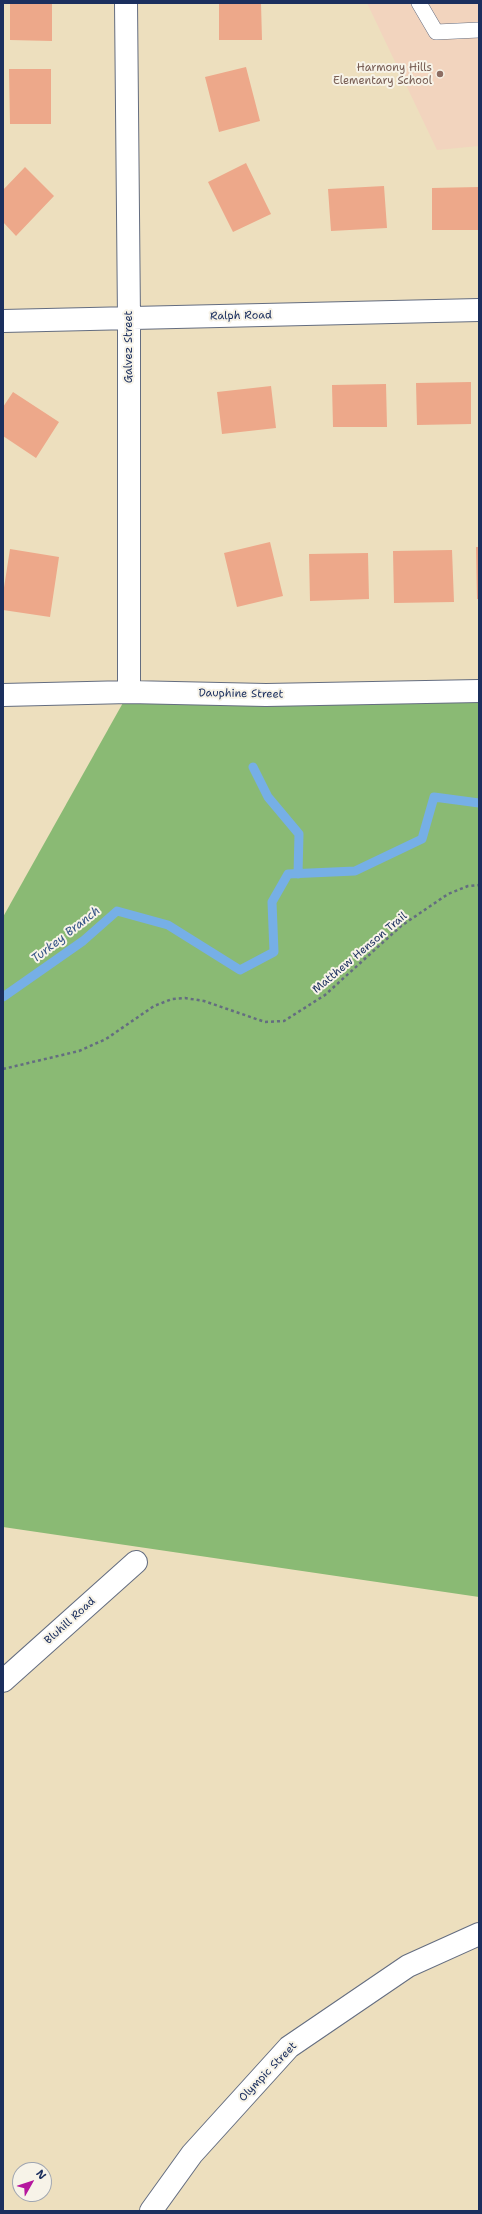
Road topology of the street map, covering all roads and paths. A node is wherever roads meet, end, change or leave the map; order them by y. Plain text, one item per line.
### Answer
1 (126, 3) edge
2 (419, 3) edge
3 (479, 30) edge
4 (479, 310) edge
5 (129, 318) junction
6 (3, 320) edge
7 (479, 691) edge
8 (129, 692) junction
9 (3, 695) edge
10 (479, 885) edge
11 (3, 1069) edge
12 (136, 1562) dead end
13 (3, 1681) edge
14 (479, 1934) edge
15 (152, 2211) edge

1 - 5 street, Galvez Street
2 - 3 lane
4 - 5 street, Ralph Road
5 - 6 street, Ralph Road
5 - 8 street, Galvez Street
7 - 8 street, Dauphine Street
8 - 9 street, Dauphine Street
10 - 11 path, Matthew Henson Trail
12 - 13 street, Bluhill Road
14 - 15 street, Olympic Street

